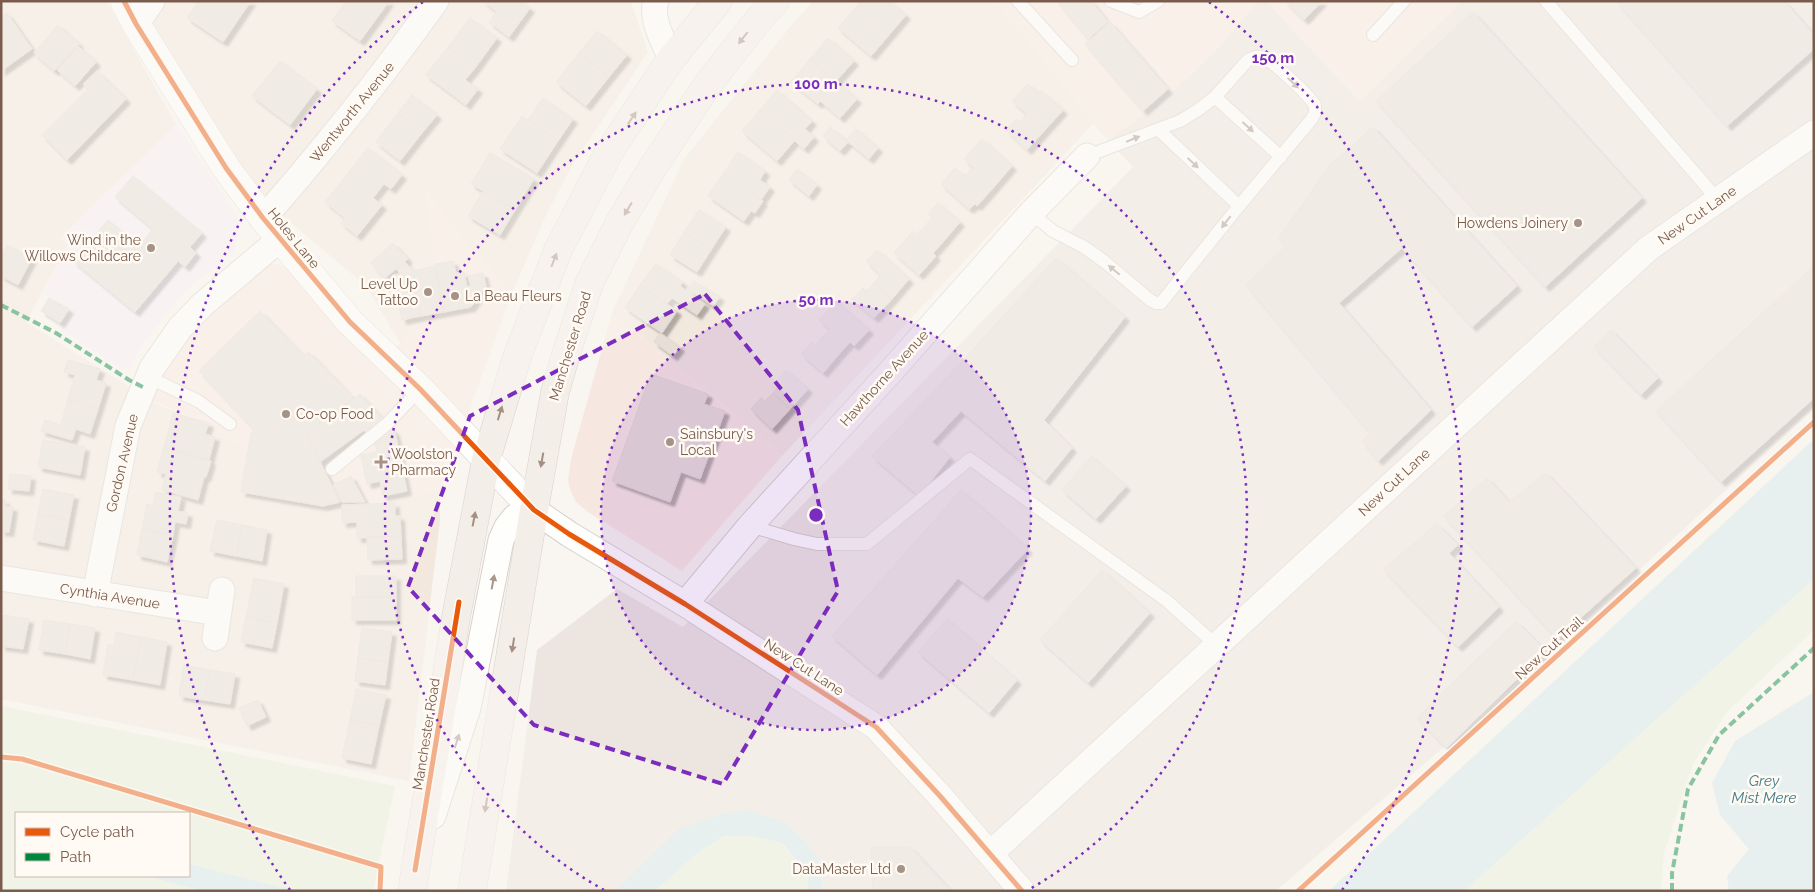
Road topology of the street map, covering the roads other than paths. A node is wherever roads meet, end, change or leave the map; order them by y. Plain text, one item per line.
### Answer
1 (152, 1) edge
2 (436, 1) edge
3 (656, 1) edge
4 (718, 1) edge
5 (775, 1) edge
6 (1018, 1) edge
7 (1111, 1) edge
8 (1158, 1) edge
9 (1404, 1) edge
10 (1546, 1) edge
11 (130, 13) edge
12 (1373, 35) dead end
13 (671, 59) junction
14 (1072, 60) dead end
15 (1215, 97) junction
16 (1158, 129) junction
17 (1814, 133) edge
18 (1087, 156) joint
19 (1281, 157) junction
20 (1718, 200) junction
21 (1239, 206) junction
22 (1030, 212) junction
23 (271, 229) junction
24 (148, 377) junction
25 (420, 389) junction
26 (230, 424) dead end
27 (486, 460) junction
28 (332, 468) dead end
29 (534, 510) junction
30 (750, 526) junction
31 (1, 578) edge
32 (95, 594) junction
33 (685, 604) junction
34 (215, 638) dead end
35 (1216, 645) junction
36 (991, 853) junction
37 (414, 881) edge
38 (472, 891) edge
39 (1022, 891) edge

1 - 11 street
2 - 23 street, Wentworth Avenue
3 - 13 street
4 - 13 main road, Manchester Road
5 -> 29 main road, Manchester Road
6 - 14 lane
7 - 8 lane
9 - 12 lane
10 - 20 lane
11 - 23 street, Holes Lane
27 -> 13 main road, Manchester Road
15 - 16 lane
15 -> 19 lane
15 -> 19 lane
18 -> 16 lane
16 -> 21 lane
17 - 20 street, New Cut Lane
18 - 22 street, Hawthorne Avenue
19 - 21 lane
20 - 35 street, New Cut Lane
21 -> 22 lane
22 - 30 street, Hawthorne Avenue
23 - 24 street, Gordon Avenue
23 - 25 street, Holes Lane
24 - 26 lane
24 - 32 street, Gordon Avenue
25 - 27 street, Holes Lane
25 - 28 lane
27 - 29 street, Holes Lane
37 -> 27 main road, Manchester Road
29 - 33 street, New Cut Lane
37 -> 29 street
29 -> 38 main road, Manchester Road
30 - 33 street, Hawthorne Avenue
30 - 35 lane
31 - 32 street, Cynthia Avenue
32 - 34 street, Cynthia Avenue
33 - 36 street, New Cut Lane
35 - 36 street, New Cut Lane
36 - 39 street, New Cut Lane

